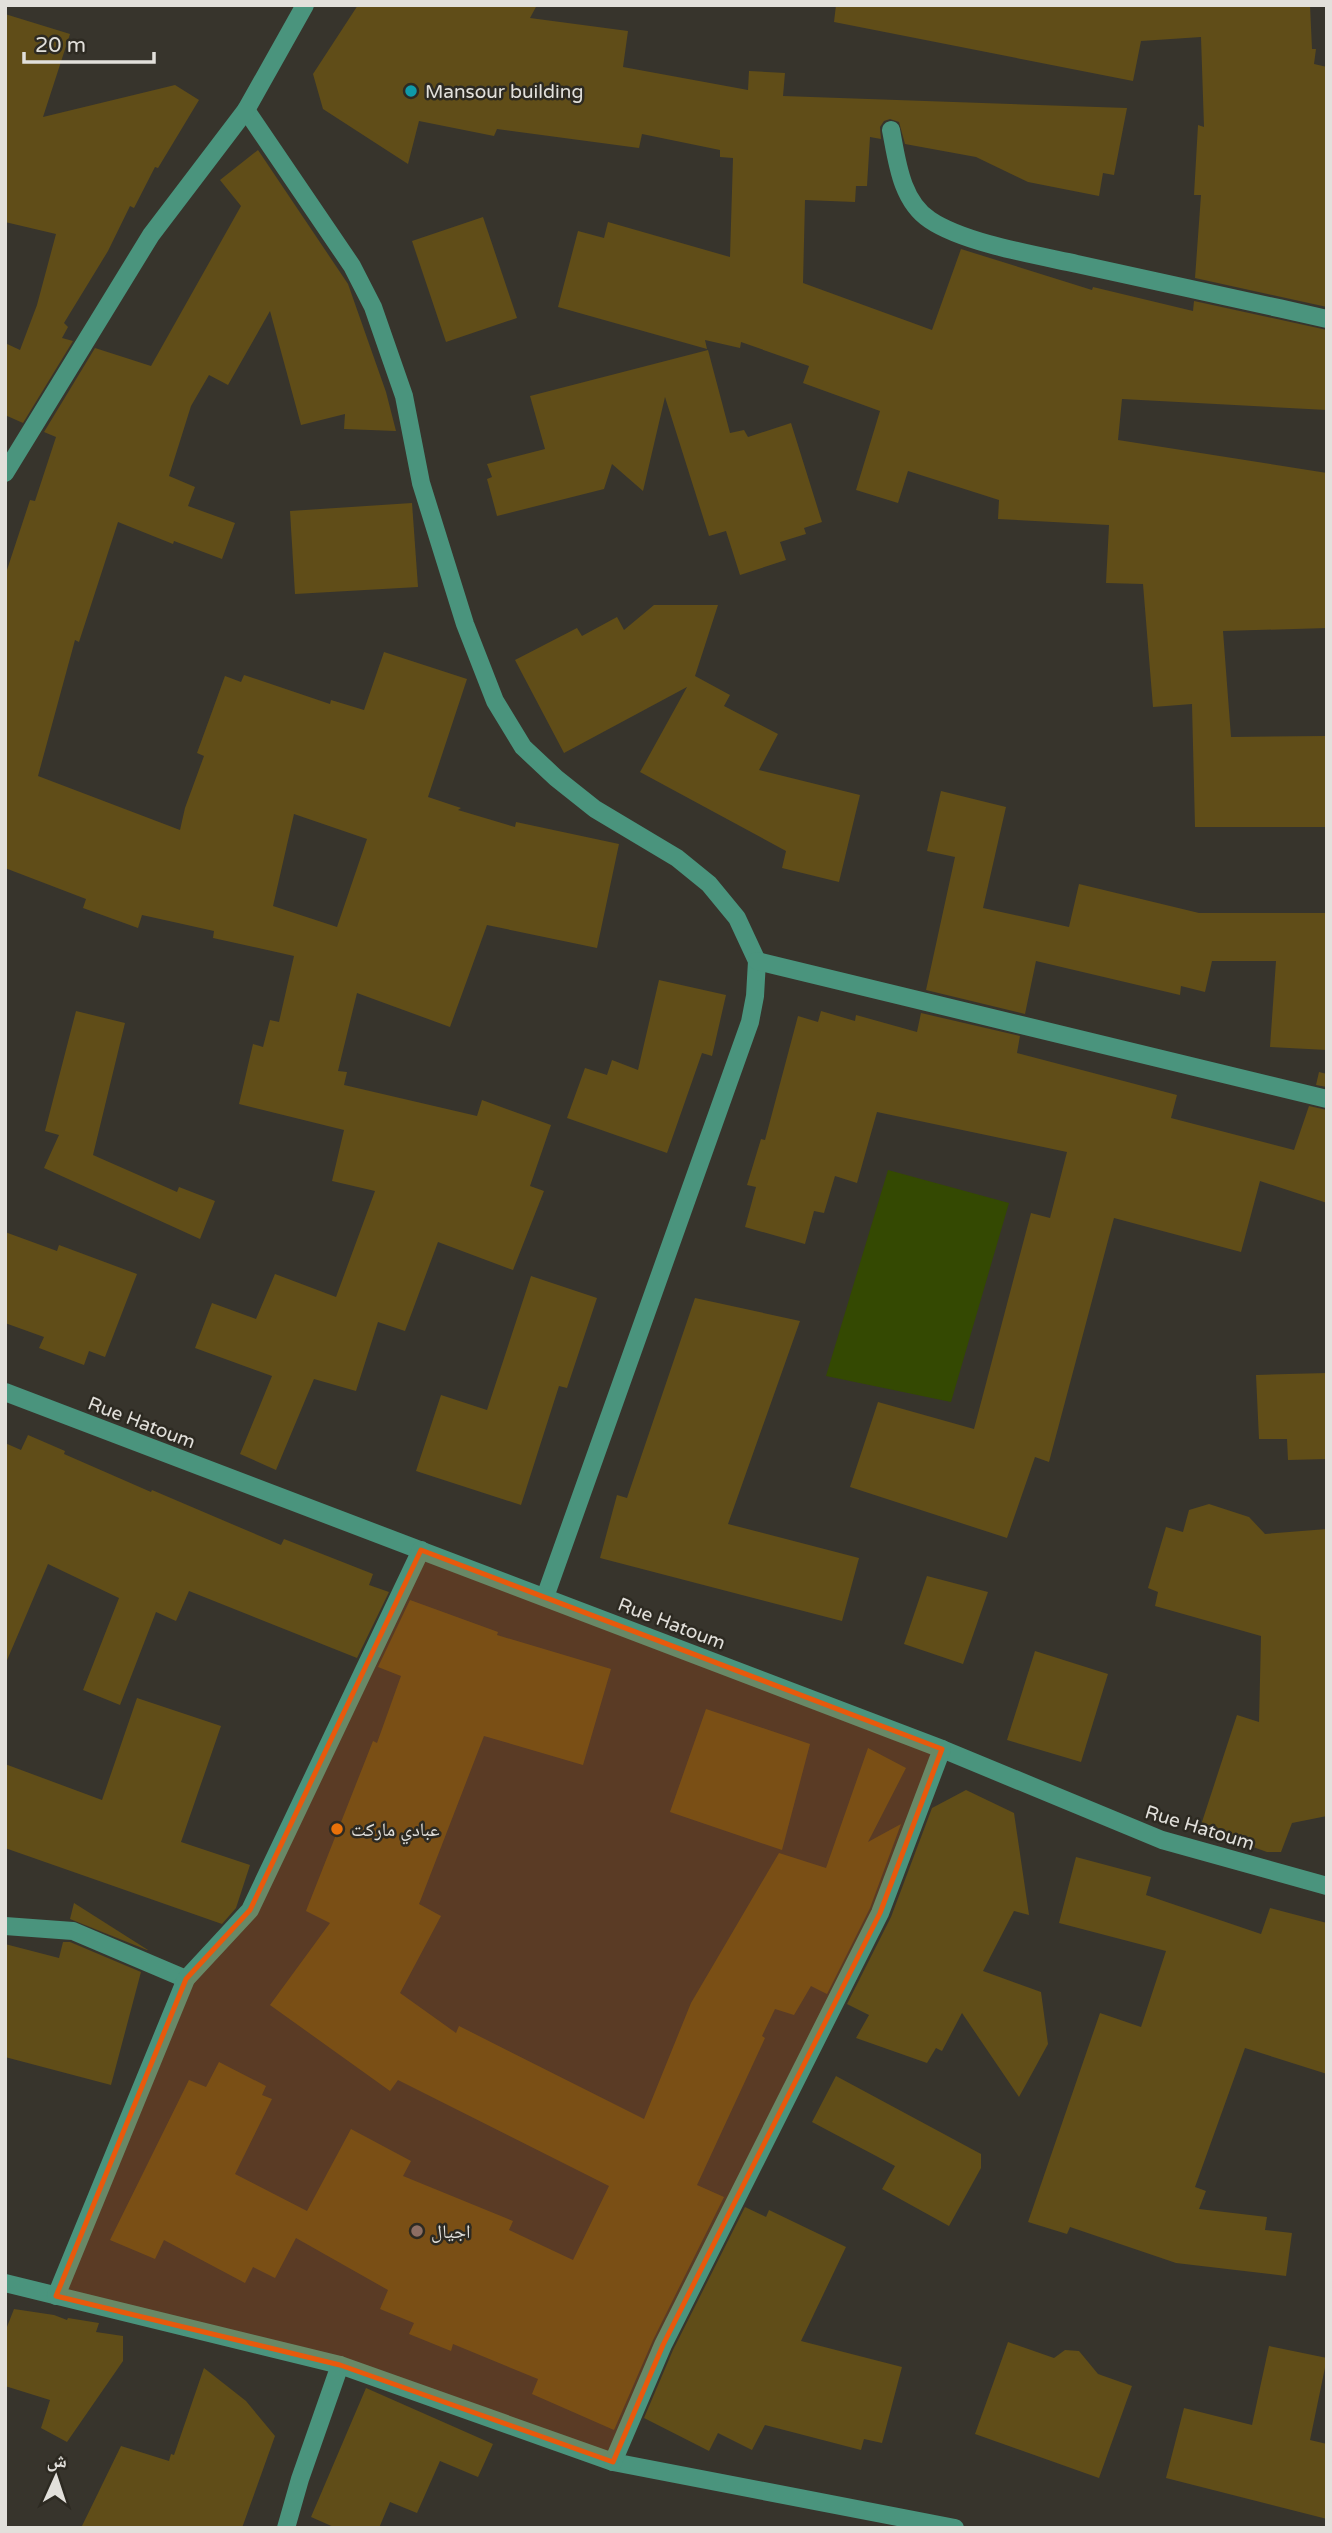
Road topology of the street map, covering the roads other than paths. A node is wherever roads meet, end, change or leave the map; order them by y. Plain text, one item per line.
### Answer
1 (305, 5) edge
2 (246, 110) junction
3 (891, 130) dead end
4 (1327, 319) edge
5 (5, 473) edge
6 (757, 961) junction
7 (1327, 1099) edge
8 (5, 1392) edge
9 (421, 1550) junction
10 (545, 1597) junction
11 (942, 1749) junction
12 (1327, 1886) edge
13 (5, 1926) edge
14 (186, 1979) junction
15 (5, 2283) edge
16 (56, 2297) junction
17 (340, 2365) junction
18 (613, 2462) junction
19 (286, 2528) edge
20 (955, 2528) edge

1 - 2 street
2 - 5 street
2 - 6 street
3 - 4 street
6 - 7 street
6 - 10 street
8 - 9 street, Rue Hatoum
9 - 10 street, Rue Hatoum
9 - 14 street
10 - 11 street, Rue Hatoum
11 - 12 street, Rue Hatoum
11 - 18 street
13 - 14 street
14 - 16 street
15 - 16 street
16 - 17 street
17 - 18 street
17 - 19 street
18 - 20 street

